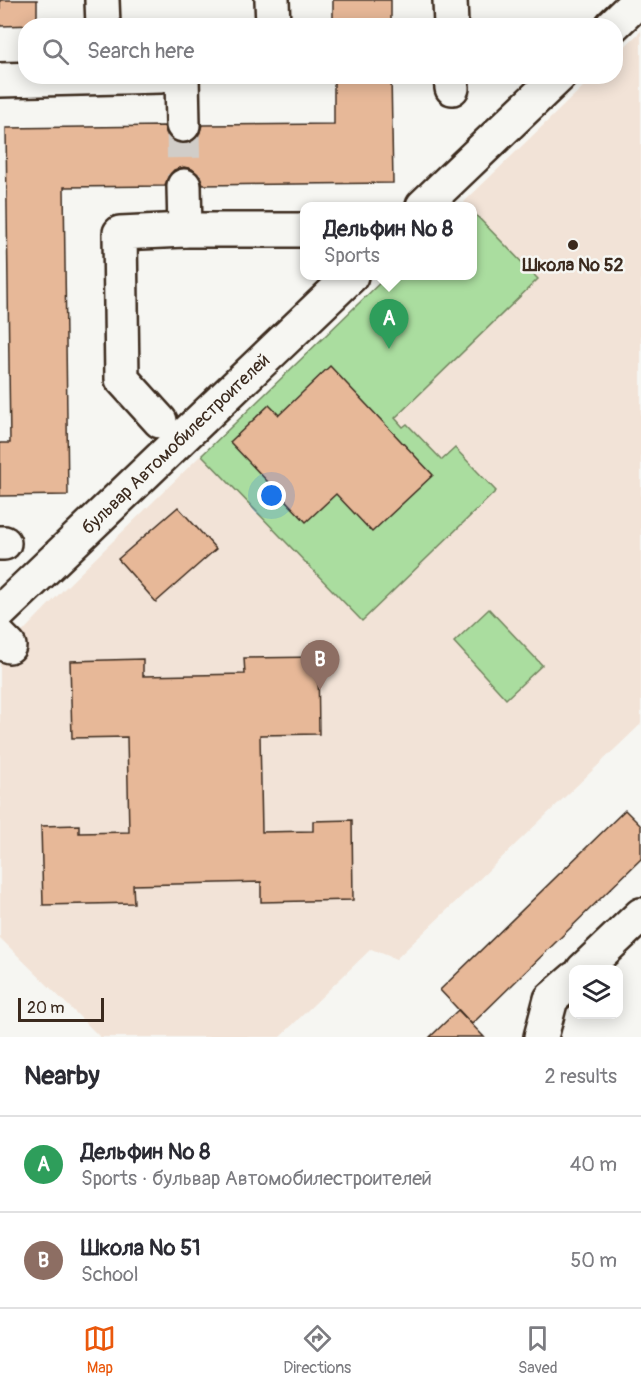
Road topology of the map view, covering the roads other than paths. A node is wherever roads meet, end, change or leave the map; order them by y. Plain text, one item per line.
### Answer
1 (102, 0) edge
2 (272, 0) edge
3 (450, 0) edge
4 (639, 0) edge
5 (103, 18) edge
6 (273, 18) edge
7 (451, 18) edge
8 (620, 18) edge
9 (18, 79) edge
10 (0, 80) edge
11 (182, 84) edge
12 (551, 84) edge
13 (183, 125) tunnel mouth
14 (184, 186) tunnel mouth
15 (428, 202) edge
16 (185, 230) junction
17 (300, 230) edge
18 (347, 280) edge
19 (160, 421) dead end
20 (0, 612) edge
21 (641, 915) edge
22 (587, 965) edge
23 (569, 983) edge
24 (541, 1037) edge

1 - 5 street
2 - 6 street
3 - 7 street
4 - 8 street
9 - 10 street
11 - 13 street
12 - 15 street
14 - 16 street
16 - 17 street
16 - 19 street
18 - 20 street, бульвар Автомобилестроителей
21 - 22 street
23 - 24 street

